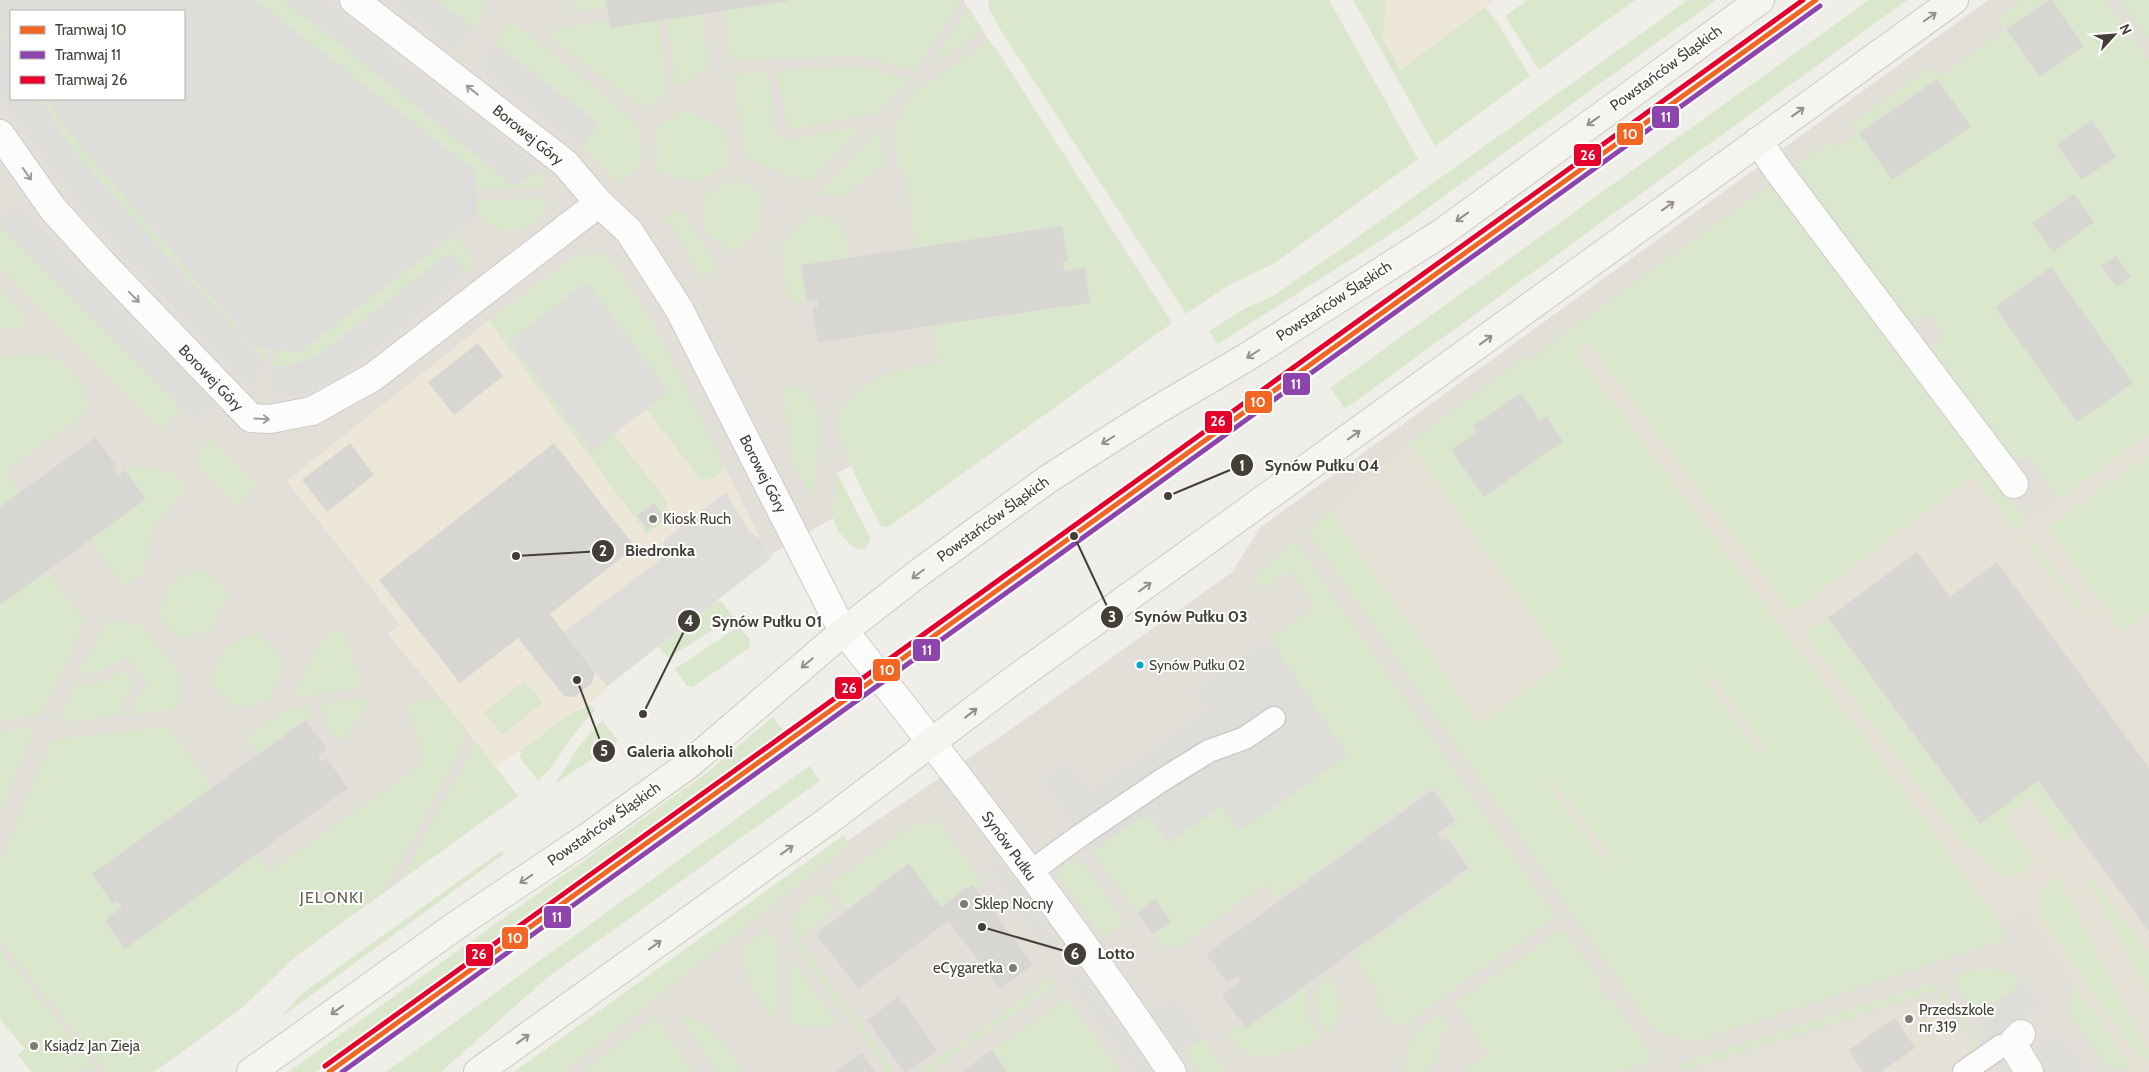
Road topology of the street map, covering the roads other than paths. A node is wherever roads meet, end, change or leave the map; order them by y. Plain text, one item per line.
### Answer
1 (354, 0) edge
2 (1760, 0) edge
3 (1954, 0) edge
4 (0, 134) edge
5 (1758, 141) junction
6 (599, 203) junction
7 (2014, 484) dead end
8 (844, 631) junction
9 (1274, 718) dead end
10 (932, 743) junction
11 (1029, 873) junction
12 (2018, 1041) joint
13 (251, 1072) edge
14 (478, 1072) edge
15 (1172, 1072) edge
16 (1964, 1072) edge
17 (2030, 1072) edge

6 -> 1 street, Borowej Góry
2 -> 8 main road, Powstańców Śląskich
5 -> 3 main road
4 -> 6 street, Borowej Góry
5 - 7 street
10 -> 5 main road
6 - 8 street, Borowej Góry
8 - 10 street, Borowej Góry
8 -> 13 main road, Powstańców Śląskich
9 - 11 lane
10 - 11 street, Synów Pułku
14 -> 10 main road
11 - 15 street, Synów Pułku
12 - 16 lane
12 - 17 street

